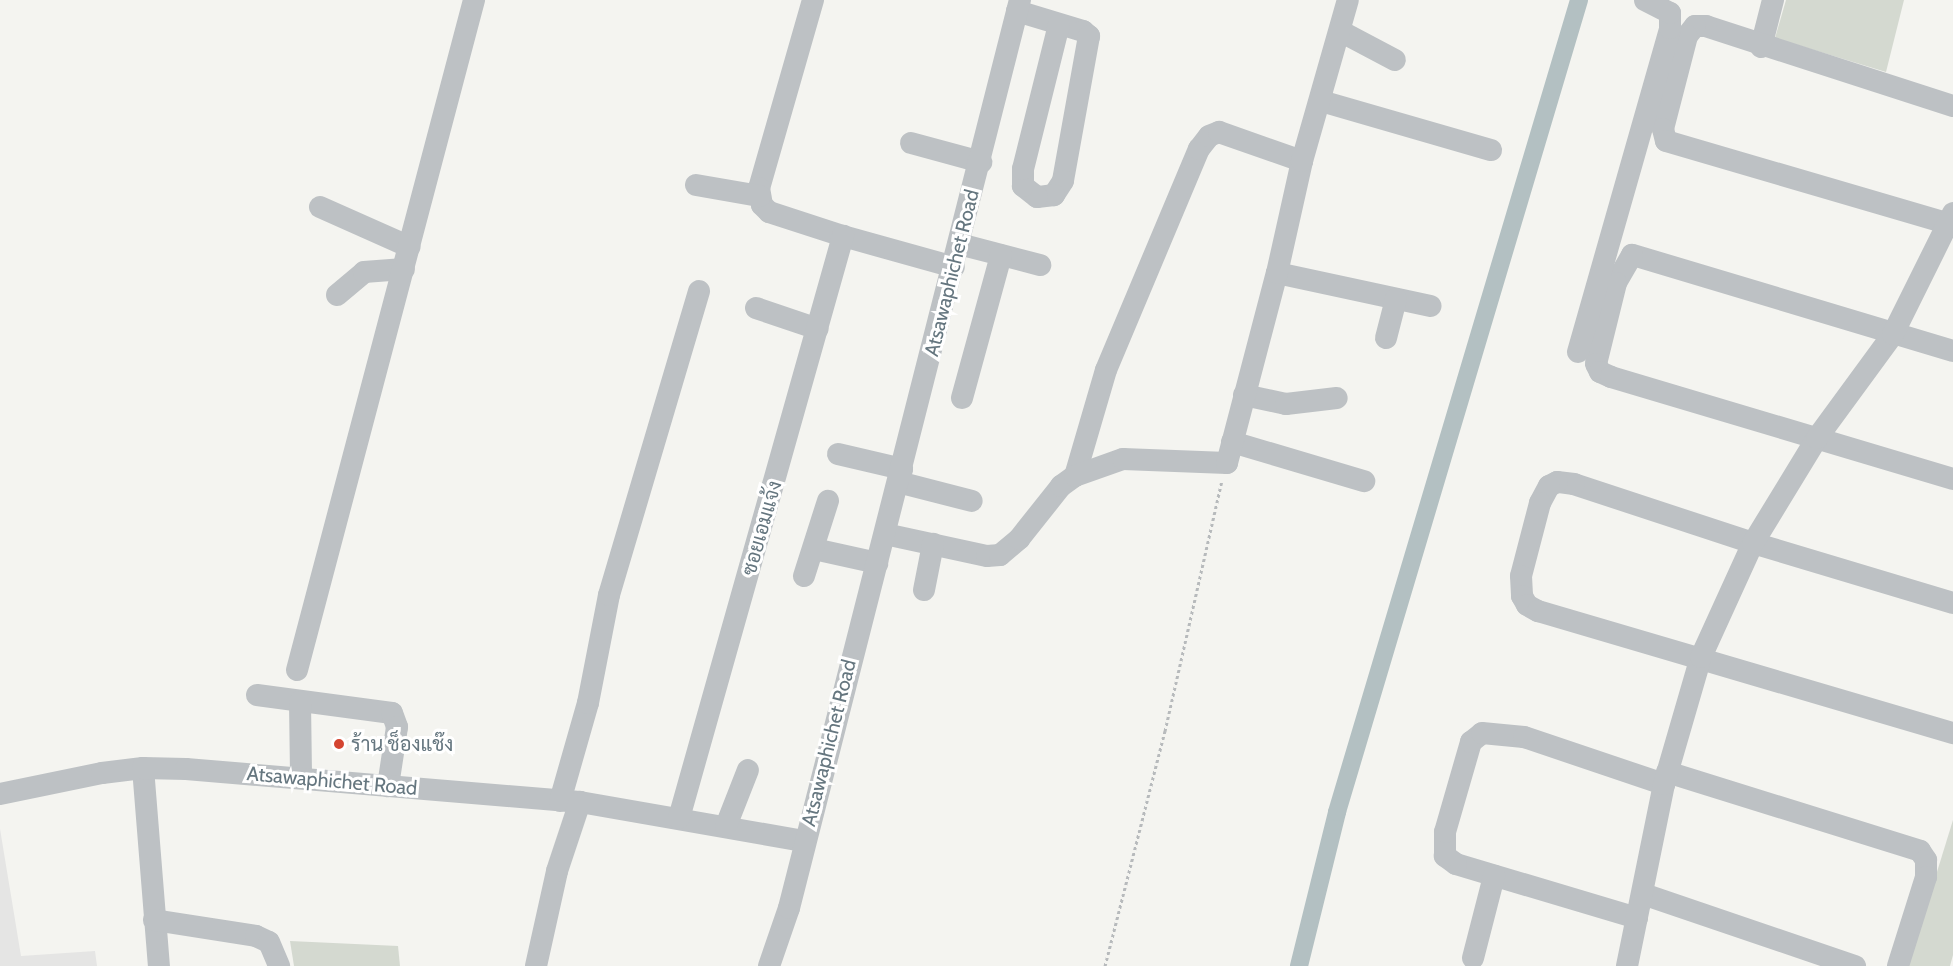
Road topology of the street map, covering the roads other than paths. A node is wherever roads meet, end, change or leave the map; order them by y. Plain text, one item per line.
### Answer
1 (474, 0) edge
2 (813, 0) edge
3 (1348, 0) edge
4 (1645, 0) edge
5 (1773, 0) edge
6 (1019, 6) edge
7 (1059, 25) junction
8 (1340, 31) junction
9 (1761, 47) junction
10 (1395, 60) dead end
11 (1321, 101) junction
12 (1953, 106) edge
13 (911, 143) dead end
14 (1491, 150) dead end
15 (1302, 161) junction
16 (981, 162) junction
17 (696, 185) dead end
18 (760, 196) junction
19 (320, 207) dead end
20 (1952, 221) edge
21 (843, 236) junction
22 (958, 244) junction
23 (410, 247) junction
24 (1001, 255) junction
25 (1040, 265) dead end
26 (954, 267) junction
27 (404, 269) junction
28 (1277, 273) junction
29 (699, 291) dead end
30 (337, 295) dead end
31 (1396, 299) junction
32 (1431, 306) dead end
33 (756, 308) dead end
34 (818, 329) junction
35 (1893, 334) junction
36 (1386, 338) dead end
37 (1953, 351) edge
38 (1578, 352) dead end
39 (1244, 395) junction
40 (962, 398) dead end
41 (1337, 398) dead end
42 (1817, 438) junction
43 (1229, 452) junction
44 (838, 454) dead end
45 (900, 475) junction
46 (1075, 476) junction
47 (1953, 479) edge
48 (1364, 481) dead end
49 (828, 501) dead end
50 (972, 501) dead end
51 (885, 534) junction
52 (1753, 543) junction
53 (933, 544) junction
54 (814, 549) junction
55 (877, 563) junction
56 (804, 576) dead end
57 (924, 590) dead end
58 (1953, 603) edge
59 (1701, 657) junction
60 (297, 670) dead end
61 (257, 695) dead end
62 (300, 702) junction
63 (1953, 733) edge
64 (143, 768) junction
65 (748, 770) dead end
66 (301, 777) junction
67 (1666, 778) junction
68 (387, 786) junction
69 (0, 794) edge
70 (570, 802) junction
71 (679, 818) junction
72 (726, 826) junction
73 (803, 841) junction
74 (1494, 876) junction
75 (1643, 894) junction
76 (1637, 918) junction
77 (154, 920) junction
78 (1473, 958) dead end
79 (159, 966) edge
80 (279, 966) edge
81 (536, 966) edge
82 (770, 966) edge
83 (1627, 966) edge
84 (1855, 966) edge
85 (1898, 966) edge

1 - 23 street
2 - 18 street
3 - 8 street
4 - 38 street
5 - 9 street
6 - 7 street
6 - 16 street, Atsawaphichet Road
7 - 7 street
8 - 10 street
8 - 11 street
9 - 12 street
9 - 20 street
11 - 14 street
11 - 15 street
13 - 16 street
15 - 28 street
15 - 46 street
16 - 22 street, Atsawaphichet Road
17 - 18 street
18 - 21 street
19 - 23 street
20 - 35 street
21 - 26 street
21 - 34 street, ซอยเอมแจ้ง
22 - 24 street
22 - 26 street, Atsawaphichet Road
23 - 27 street
24 - 25 street
24 - 40 street
26 - 45 street, Atsawaphichet Road
27 - 30 street
27 - 60 street
28 - 31 street
28 - 39 street
29 - 70 street
31 - 32 street
31 - 36 street
33 - 34 street
34 - 71 street, ซอยเอมแจ้ง
35 - 37 street
35 - 42 street
35 - 42 street
39 - 41 street
39 - 43 street
42 - 47 street
42 - 52 street
43 - 46 street
43 - 48 street
44 - 45 street
45 - 50 street
45 - 51 street, Atsawaphichet Road
46 - 53 street
49 - 54 street
51 - 53 street
51 - 55 street, Atsawaphichet Road
52 - 58 street
52 - 59 street
52 - 59 street
53 - 57 street
54 - 55 street
54 - 56 street
55 - 73 street, Atsawaphichet Road
59 - 63 street
59 - 67 street
61 - 62 street
62 - 66 street
62 - 68 street
64 - 66 street, Atsawaphichet Road
64 - 69 street, Atsawaphichet Road
64 - 77 street
65 - 72 street
66 - 68 street, Atsawaphichet Road
67 - 74 street
67 - 75 street
67 - 85 street
68 - 70 street, Atsawaphichet Road
70 - 71 street, Atsawaphichet Road
70 - 81 street
71 - 72 street, Atsawaphichet Road
72 - 73 street, Atsawaphichet Road
73 - 82 street
74 - 76 street
74 - 78 street
75 - 76 street
75 - 84 street
76 - 83 street
77 - 79 street
77 - 80 street

